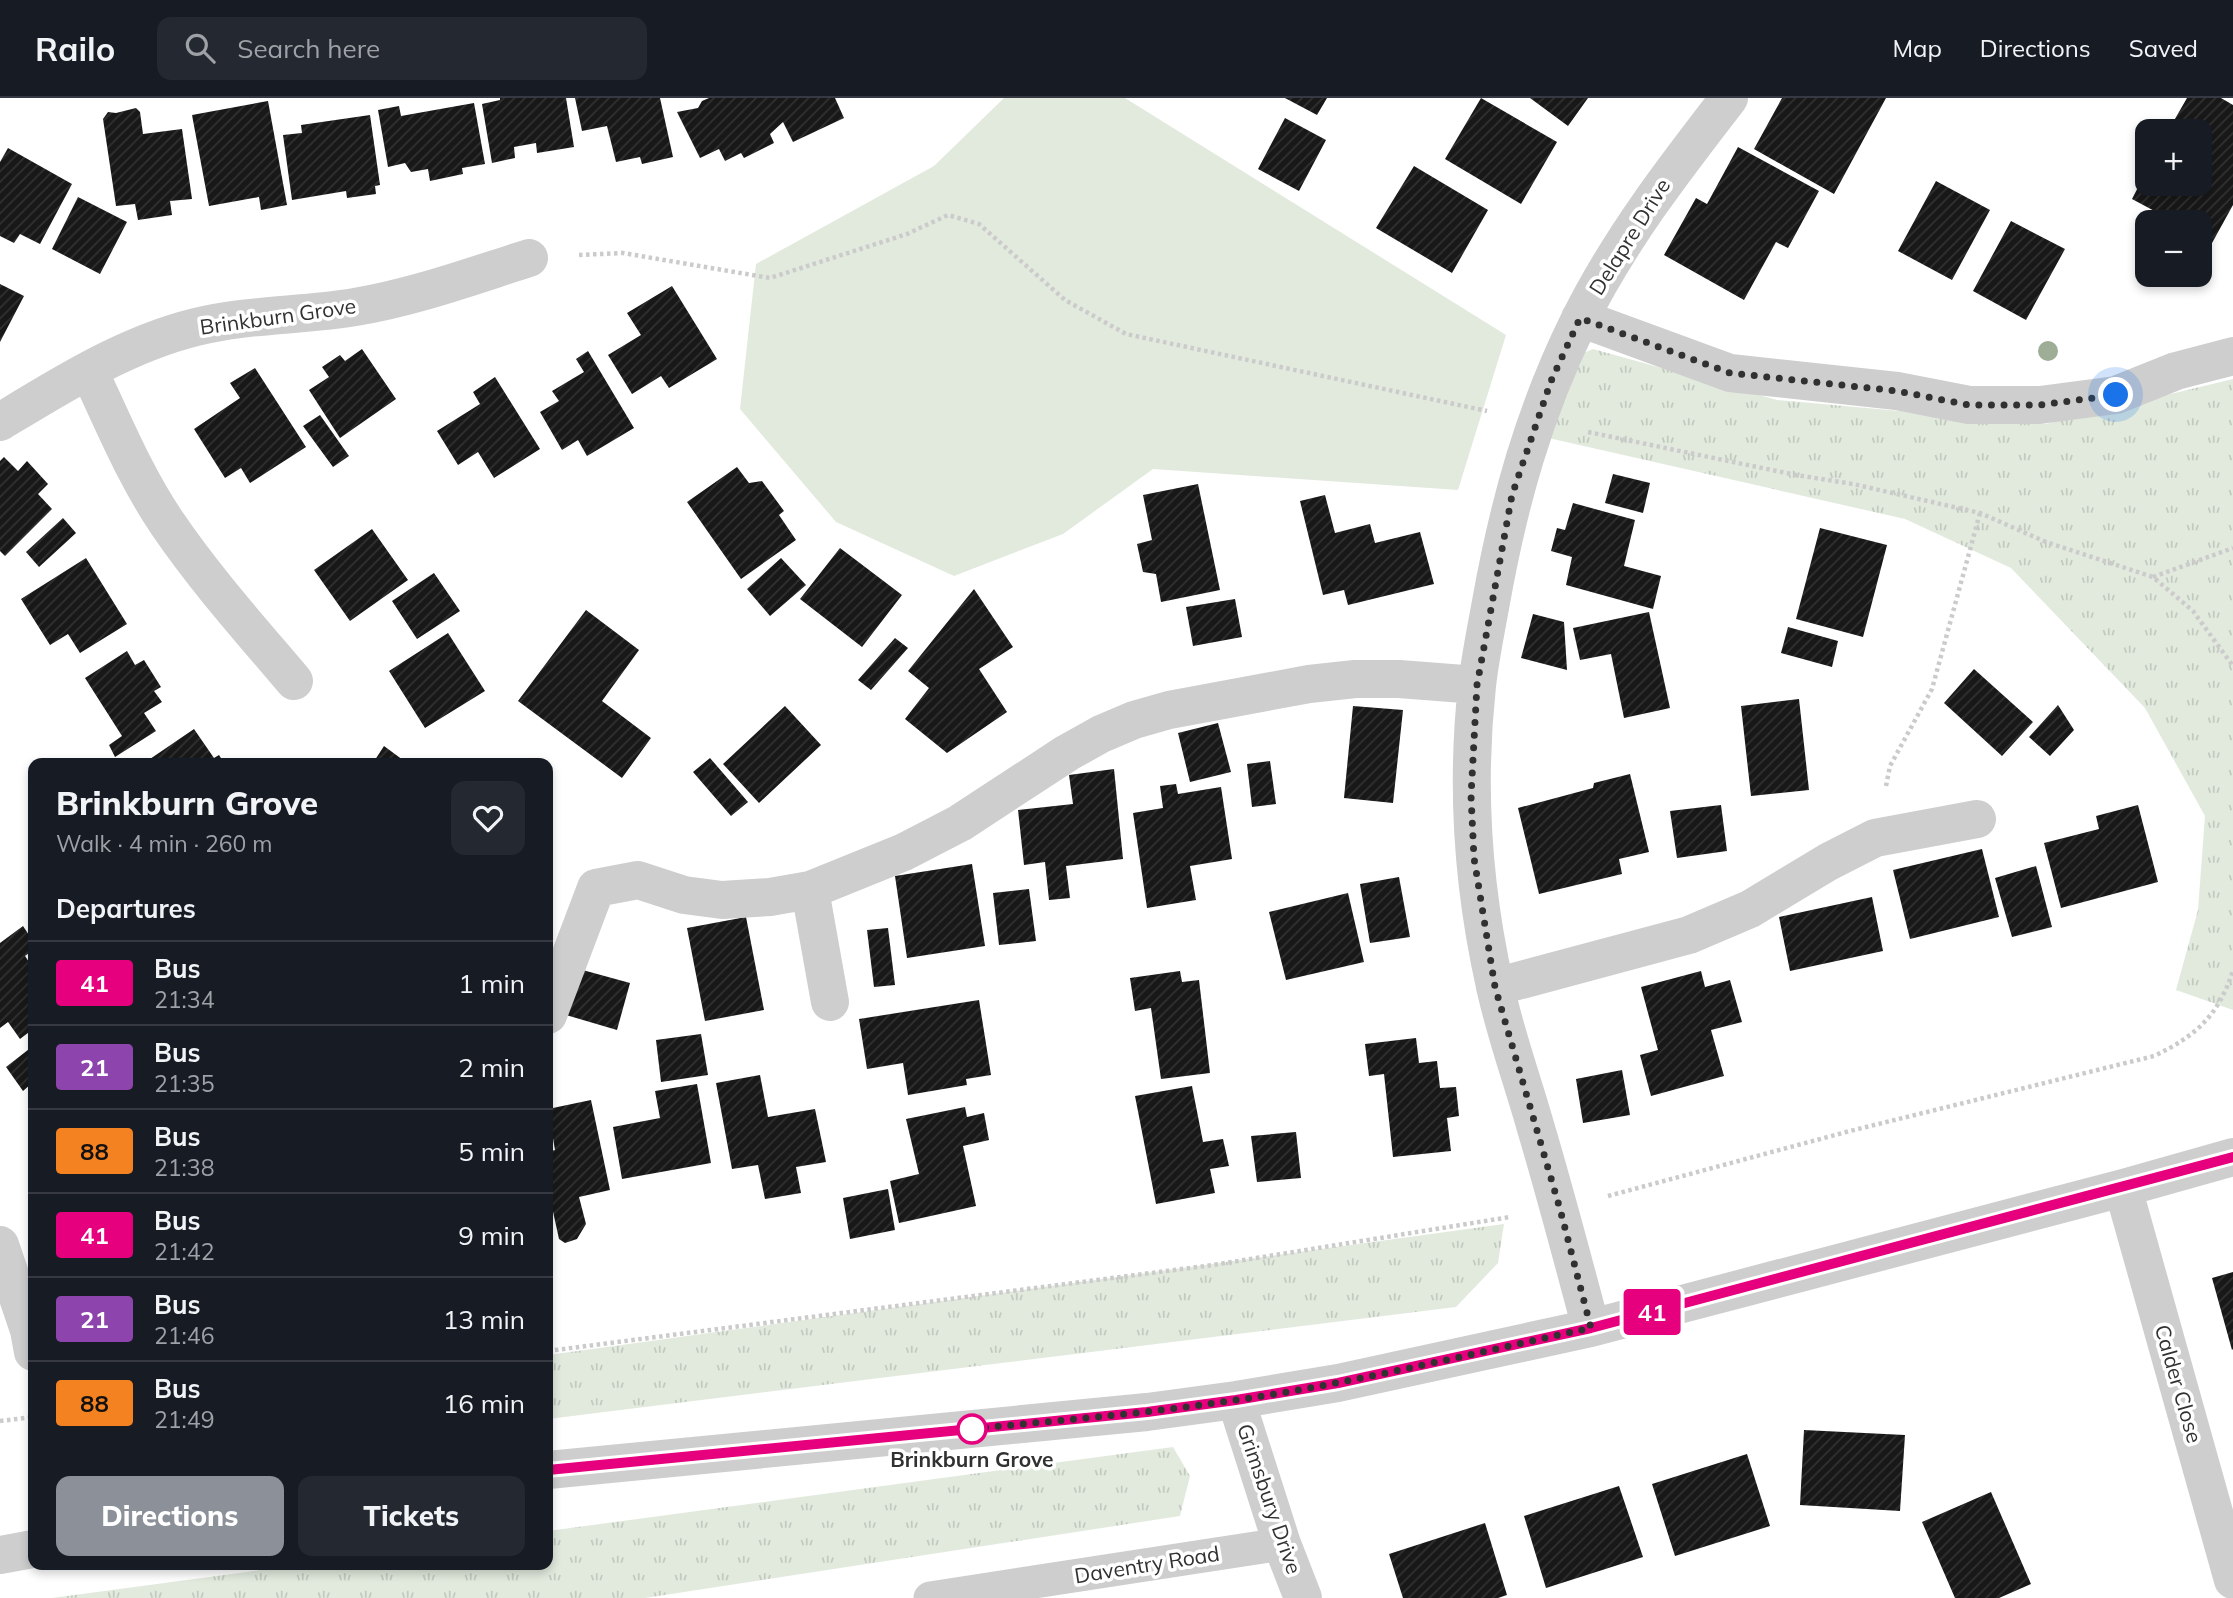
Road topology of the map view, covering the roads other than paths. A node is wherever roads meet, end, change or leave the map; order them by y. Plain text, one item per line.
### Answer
1 (1729, 98) edge
2 (530, 258) road end
3 (1580, 318) junction
4 (2233, 356) edge
5 (89, 371) junction
6 (0, 422) edge
7 (294, 681) dead end
8 (1477, 685) junction
9 (1977, 819) dead end
10 (810, 890) junction
11 (1495, 987) junction
12 (553, 1002) edge
13 (830, 1002) dead end
14 (2233, 1157) edge
15 (2123, 1188) junction
16 (0, 1245) edge
17 (28, 1327) edge
18 (1591, 1328) junction
19 (1236, 1400) junction
20 (553, 1470) edge
21 (1282, 1544) junction
22 (28, 1550) edge
23 (0, 1555) edge
24 (2233, 1580) edge
25 (930, 1598) edge
26 (1303, 1598) edge

1 - 3 street, Delapre Drive
2 - 5 street, Brinkburn Grove
3 - 4 street
3 - 8 street, Delapre Drive
5 - 6 street, Brinkburn Grove
5 - 7 street
8 - 10 street
8 - 11 street, Delapre Drive
9 - 11 street
10 - 12 street
10 - 13 street
11 - 18 street, Delapre Drive
14 - 15 street
15 - 18 street
15 - 24 street, Calder Close
16 - 17 street
18 - 19 street
19 - 20 street
19 - 21 street, Grimsbury Drive
21 - 25 lane, Daventry Road
21 - 26 street, Grimsbury Drive
22 - 23 street

